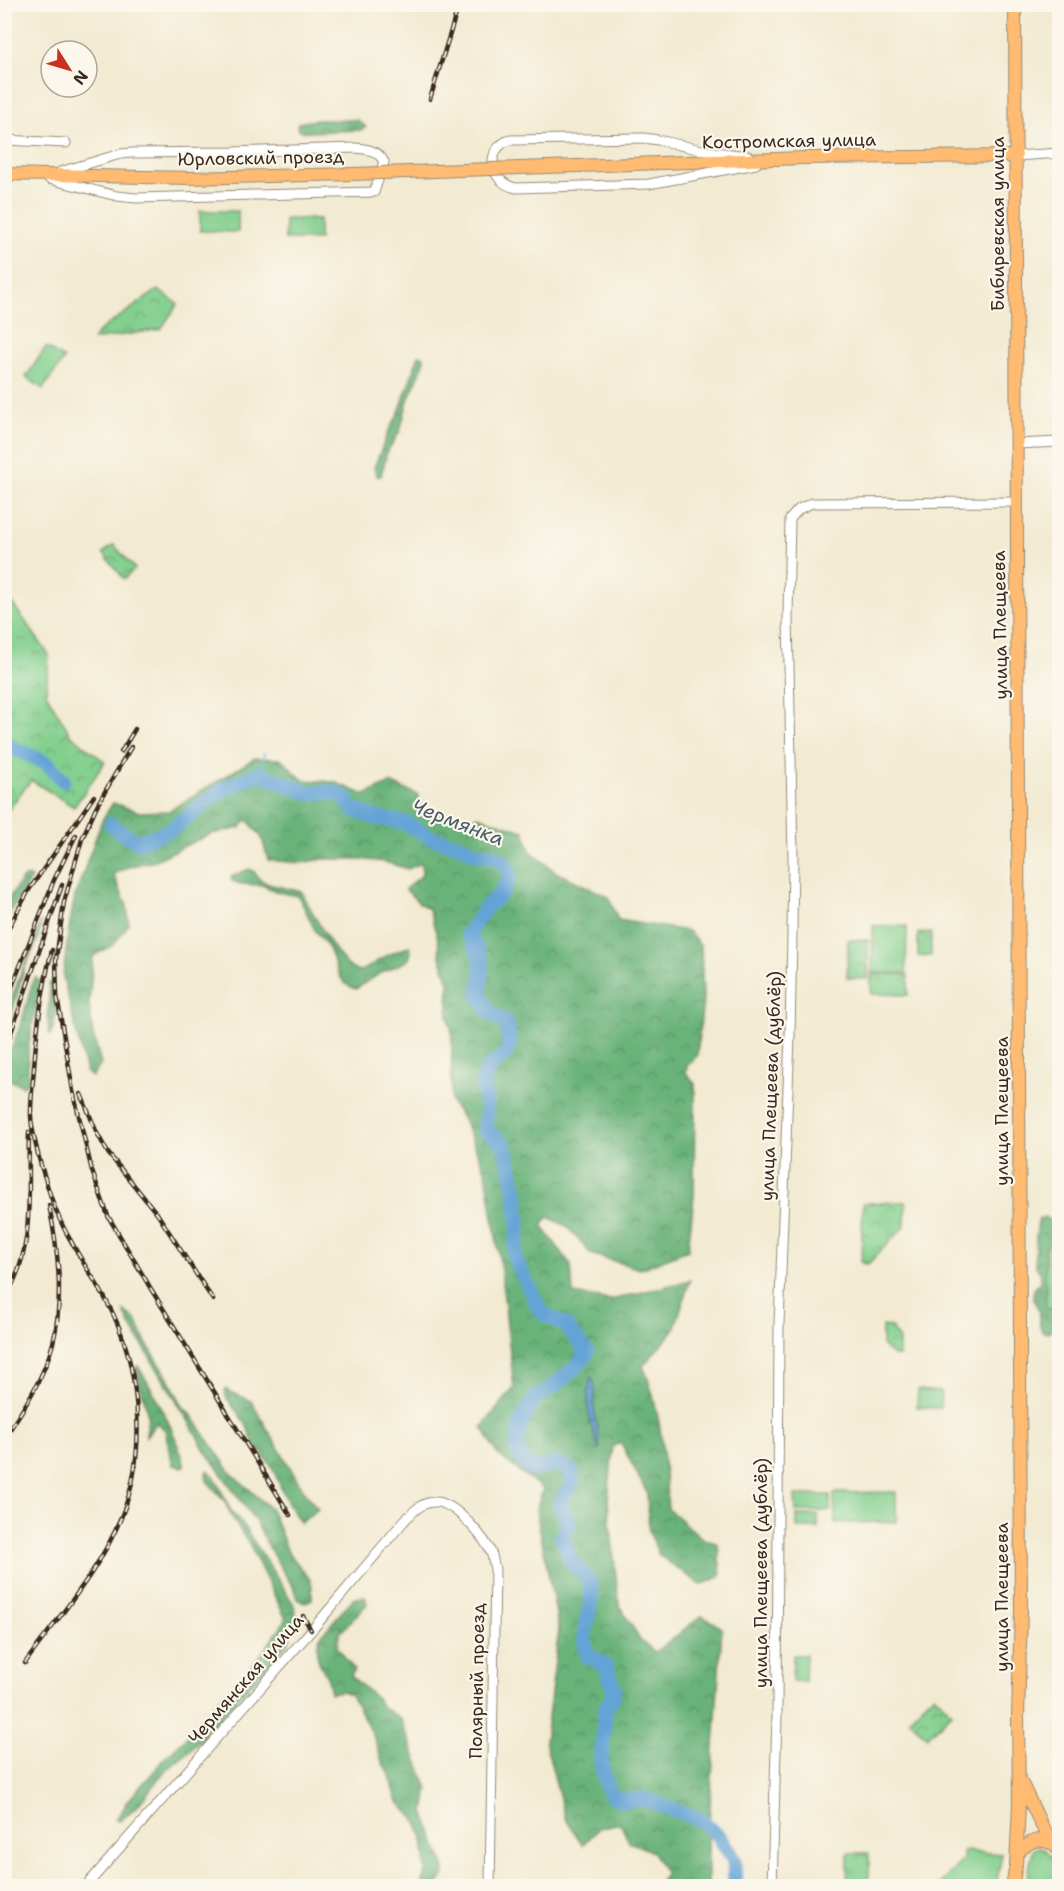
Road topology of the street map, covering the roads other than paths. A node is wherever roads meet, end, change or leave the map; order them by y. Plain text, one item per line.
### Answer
1 (1016, 4) edge
2 (4, 140) edge
3 (66, 143) dead end
4 (1059, 153) edge
5 (1016, 156) junction
6 (803, 158) junction
7 (775, 159) junction
8 (519, 168) joint
9 (4, 174) edge
10 (40, 176) junction
11 (1059, 442) edge
12 (1016, 444) junction
13 (1016, 502) junction
14 (436, 1502) joint
15 (1019, 1777) junction
16 (1056, 1848) edge
17 (1017, 1852) junction
18 (86, 1887) edge
19 (490, 1887) edge
20 (772, 1887) edge
21 (1011, 1887) edge

1 - 5 main road, Бибиревская улица
2 - 3 street
4 - 5 street, Костромская улица
5 - 6 main road, Костромская улица
5 - 12 main road, Бибиревская улица
6 - 7 main road, Костромская улица
6 - 7 street
7 - 8 main road, Костромская улица
8 - 10 main road, Юрловский проезд, bridge
9 - 10 main road, Юрловский проезд
10 - 10 street
11 - 12 street
12 - 13 main road, улица Плещеева
13 - 15 main road, улица Плещеева
13 - 20 street, улица Плещеева (дублёр)
14 - 18 street, Чермянская улица
14 - 19 street, Полярный проезд
15 - 16 main road, улица Плещеева
15 - 17 main road, улица Плещеева
16 - 17 main road, улица Плещеева
17 - 21 main road, улица Плещеева

